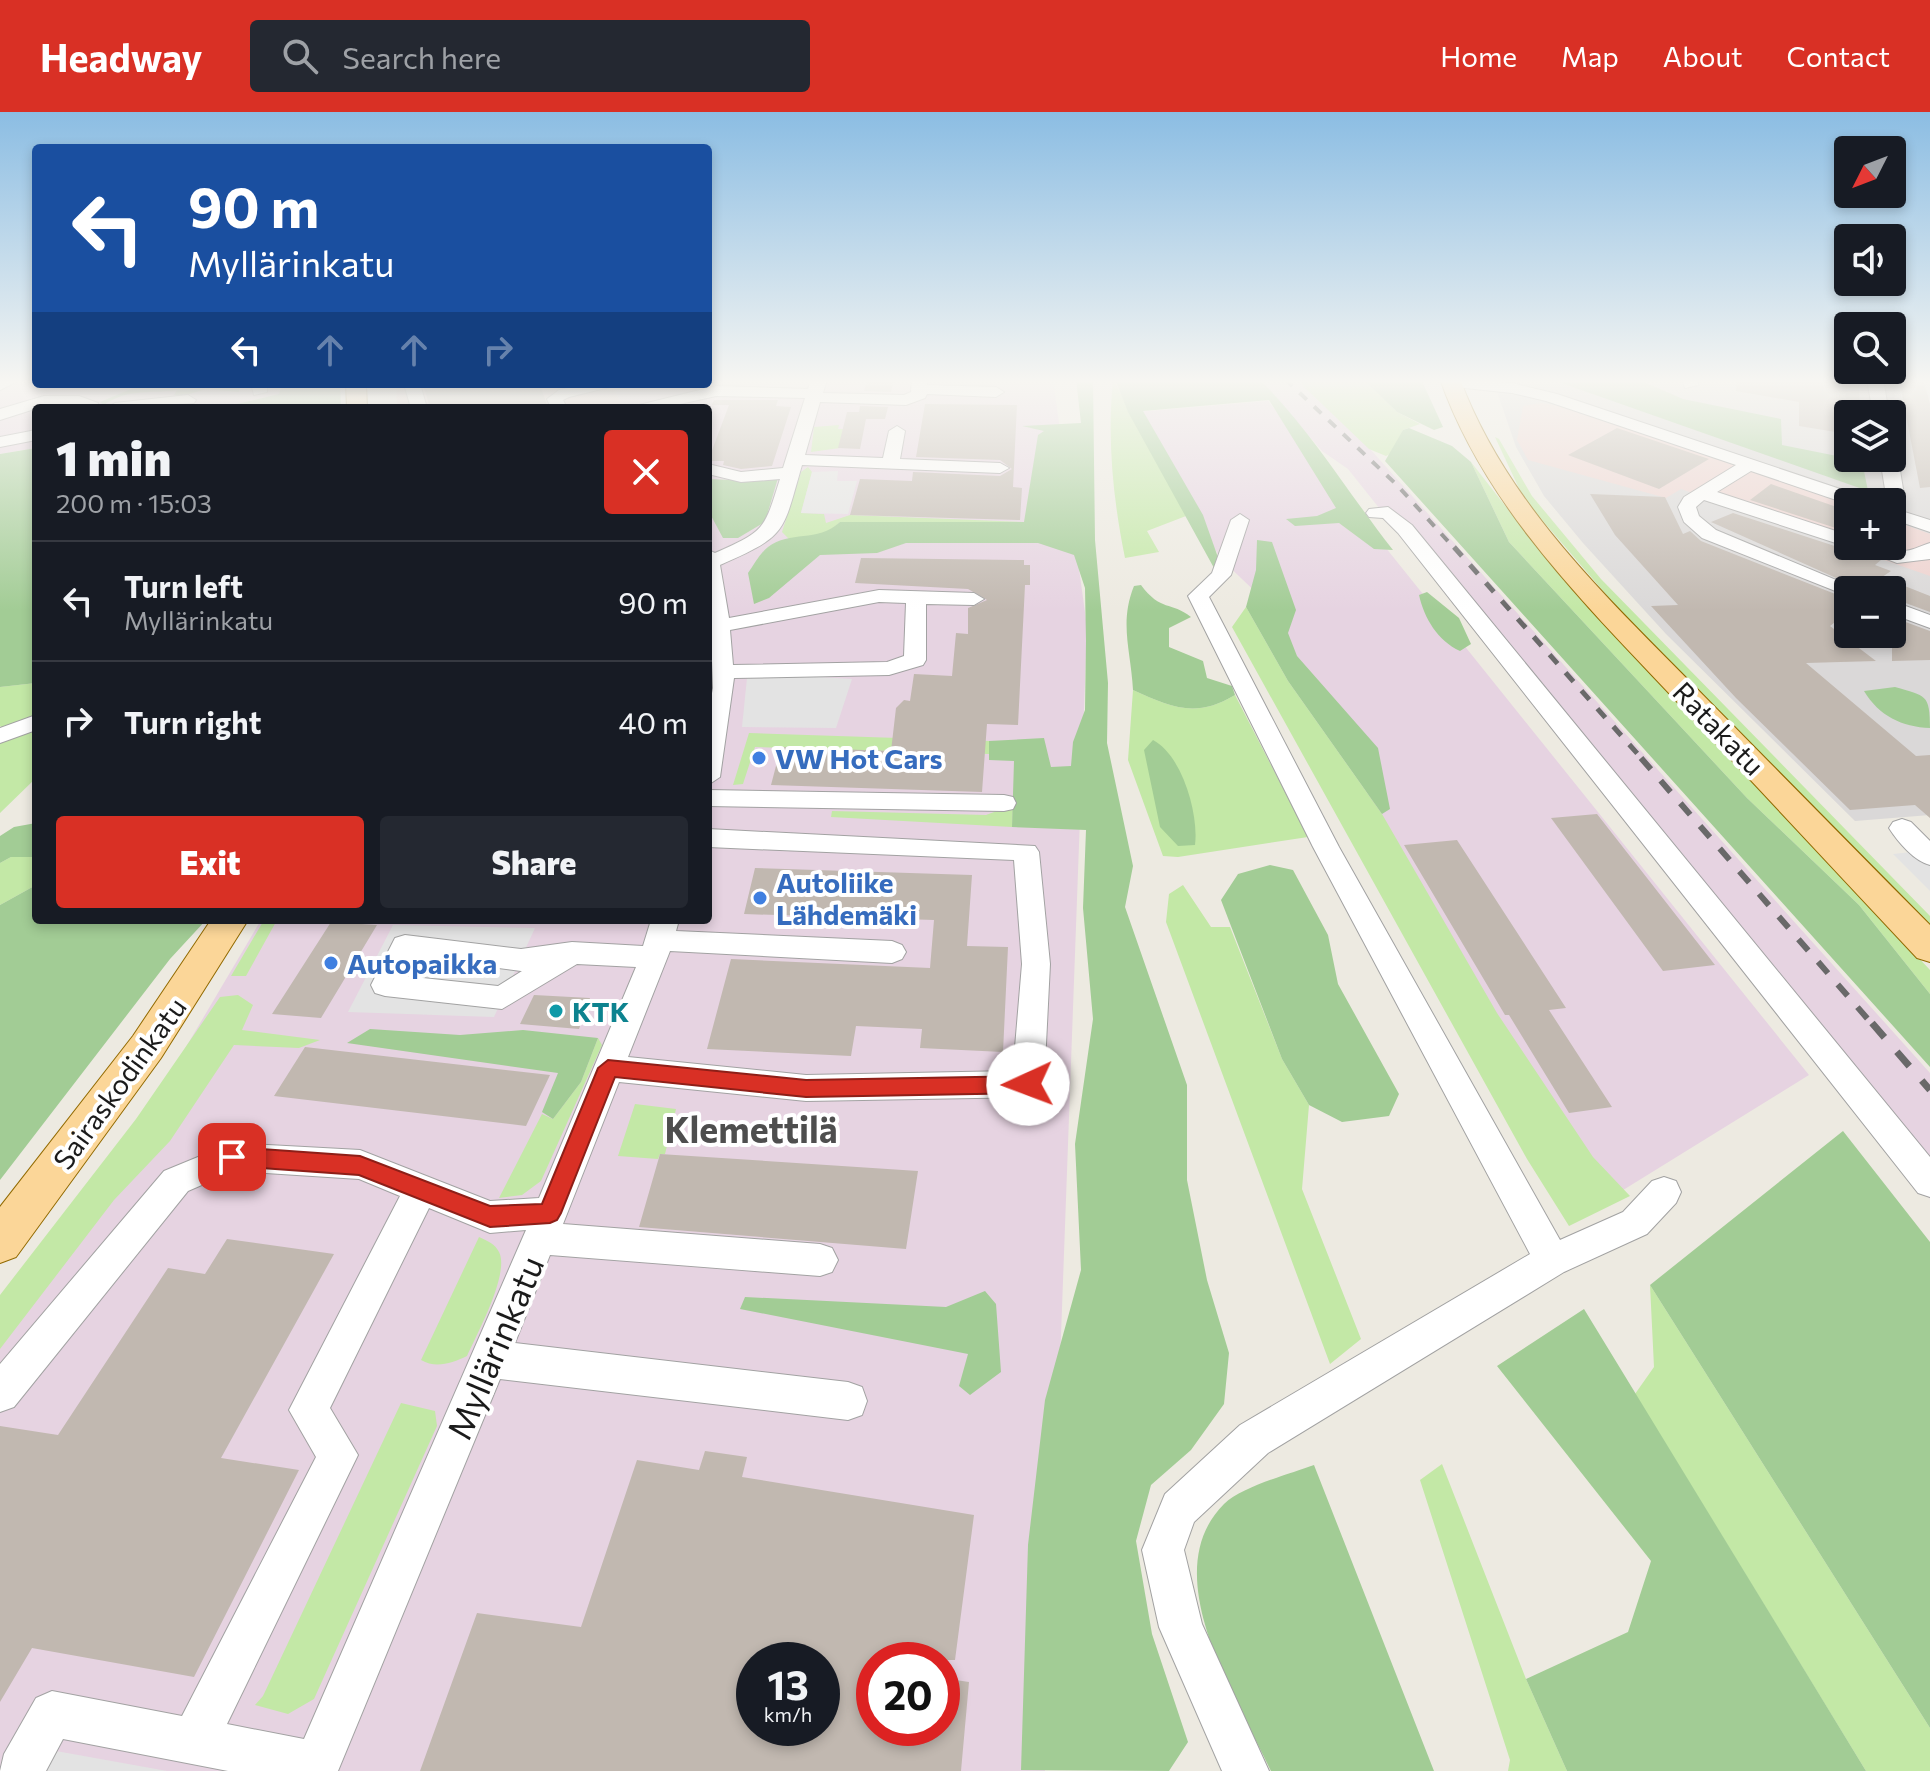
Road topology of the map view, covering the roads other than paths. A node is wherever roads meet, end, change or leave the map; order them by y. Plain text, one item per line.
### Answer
1 (797, 456) edge
2 (892, 456) edge
3 (1485, 456) edge
4 (1727, 456) edge
5 (891, 463) junction
6 (1750, 464) junction
7 (794, 466) junction
8 (1000, 468) dead end
9 (712, 470) edge
10 (1701, 493) junction
11 (1834, 493) edge
12 (1375, 513) dead end
13 (1906, 518) edge
14 (1240, 520) dead end
15 (1930, 526) edge
16 (1834, 536) edge
17 (1930, 549) edge
18 (1906, 556) edge
19 (712, 564) edge
20 (1834, 583) edge
21 (712, 588) edge
22 (916, 598) junction
23 (974, 599) dead end
24 (715, 612) edge
25 (1906, 613) edge
26 (1930, 622) edge
27 (723, 672) junction
28 (32, 724) edge
29 (712, 728) edge
30 (0, 736) edge
31 (712, 798) edge
32 (1004, 803) dead end
33 (1930, 826) edge
34 (712, 838) edge
35 (1930, 856) edge
36 (227, 924) edge
37 (659, 939) edge
38 (1930, 948) edge
39 (892, 952) dead end
40 (572, 953) junction
41 (608, 1068) junction
42 (1930, 1182) edge
43 (421, 1189) junction
44 (1664, 1192) dead end
45 (545, 1226) junction
46 (0, 1242) edge
47 (820, 1260) dead end
48 (1552, 1260) junction
49 (488, 1359) junction
50 (0, 1393) edge
51 (848, 1401) dead end
52 (194, 1741) junction
53 (315, 1768) edge
54 (21, 1771) edge
55 (1246, 1771) edge

1 - 7 street
2 - 5 street
3 - 38 main road, Ratakatu
4 - 6 street
5 - 7 street
5 - 8 street
6 - 10 street
6 - 11 street
7 - 9 street
7 - 19 street
10 - 16 street
10 - 20 street
12 - 42 street
13 - 15 street
14 - 48 street
17 - 18 street
21 - 24 street
22 - 23 street
22 - 24 street
22 - 27 street
24 - 27 street
25 - 26 street
27 - 29 street
28 - 30 street
31 - 32 street
33 - 35 street
34 - 41 street
36 - 46 main road, Sairaskodinkatu
37 - 39 street
37 - 40 street
37 - 41 street, Myllärinkatu
40 - 40 street
41 - 45 street, Myllärinkatu
43 - 45 street
43 - 50 street
43 - 52 street
44 - 48 street
45 - 47 street
45 - 49 street, Myllärinkatu
48 - 55 street
49 - 51 street
49 - 53 street, Myllärinkatu
52 - 53 street
52 - 54 street

